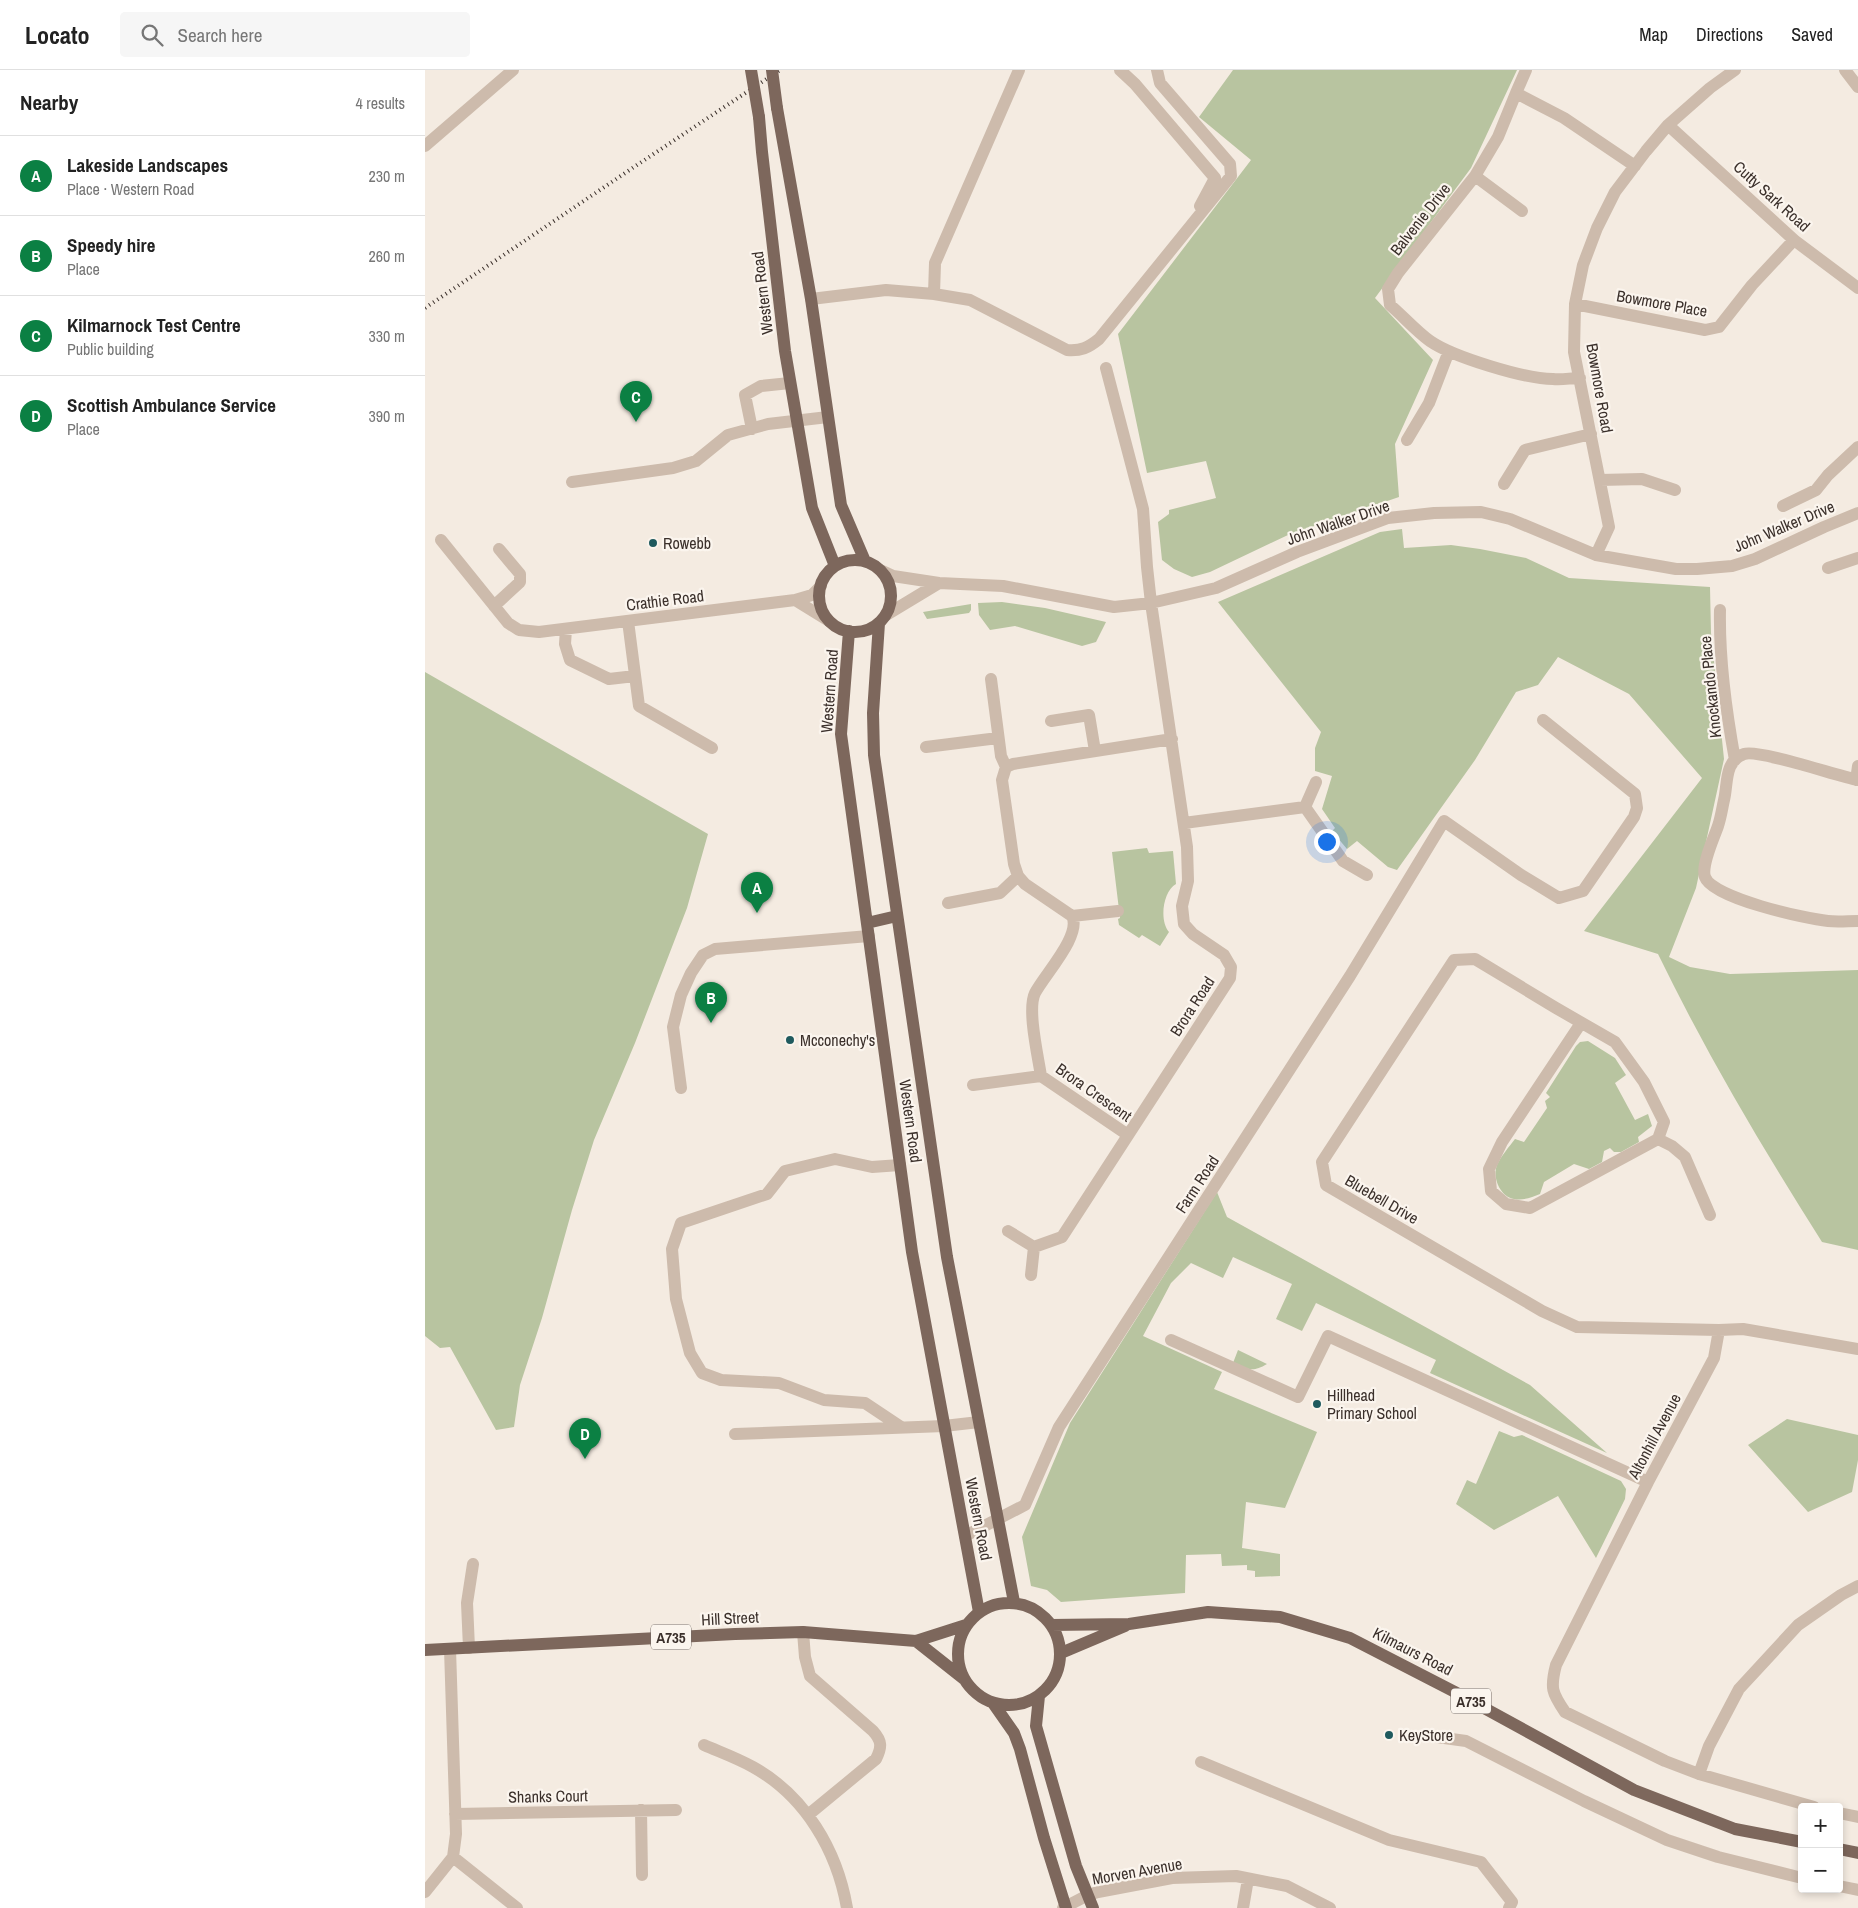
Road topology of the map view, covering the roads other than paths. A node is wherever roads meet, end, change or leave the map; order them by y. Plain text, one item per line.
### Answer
1 (513, 70) edge
2 (751, 70) edge
3 (772, 70) edge
4 (1019, 70) edge
5 (1121, 70) edge
6 (1157, 70) edge
7 (1526, 70) edge
8 (1735, 70) edge
9 (1845, 70) edge
10 (1858, 87) edge
11 (1515, 93) junction
12 (1668, 124) junction
13 (425, 146) edge
14 (1635, 166) junction
15 (1475, 176) junction
16 (1522, 211) dead end
17 (1189, 226) junction
18 (1794, 240) junction
19 (1858, 288) edge
20 (934, 294) junction
21 (811, 299) junction
22 (1575, 304) junction
23 (1449, 351) junction
24 (1106, 368) dead end
25 (1580, 378) junction
26 (790, 383) junction
27 (829, 418) junction
28 (797, 422) junction
29 (752, 428) junction
30 (1591, 434) junction
31 (1407, 440) dead end
32 (1858, 447) edge
33 (1600, 480) junction
34 (572, 482) dead end
35 (1504, 484) dead end
36 (1675, 490) dead end
37 (1783, 506) dead end
38 (1858, 513) edge
39 (441, 540) dead end
40 (499, 549) dead end
41 (1596, 555) junction
42 (1858, 558) edge
43 (865, 561) junction
44 (835, 566) junction
45 (1828, 568) dead end
46 (881, 570) junction
47 (939, 583) junction
48 (821, 586) junction
49 (795, 600) junction
50 (1151, 603) junction
51 (494, 606) junction
52 (1720, 610) dead end
53 (883, 619) junction
54 (628, 621) junction
55 (829, 621) junction
56 (566, 629) junction
57 (849, 631) junction
58 (635, 676) junction
59 (991, 678) dead end
60 (1543, 720) dead end
61 (1051, 721) dead end
62 (998, 738) junction
63 (1171, 739) junction
64 (926, 747) dead end
65 (711, 748) dead end
66 (1095, 751) junction
67 (1735, 760) junction
68 (1858, 766) edge
69 (1006, 767) junction
70 (1857, 780) edge
71 (1316, 782) dead end
72 (1305, 807) junction
73 (1183, 823) junction
74 (1367, 875) dead end
75 (1018, 876) junction
76 (948, 903) dead end
77 (1118, 911) dead end
78 (897, 916) junction
79 (1072, 916) junction
80 (1858, 921) edge
81 (867, 923) junction
82 (869, 936) junction
83 (1581, 1023) junction
84 (1041, 1076) junction
85 (973, 1085) dead end
86 (681, 1088) dead end
87 (1128, 1136) junction
88 (1658, 1139) junction
89 (900, 1165) junction
90 (1710, 1215) dead end
91 (1008, 1231) dead end
92 (1033, 1247) junction
93 (1031, 1275) dead end
94 (1719, 1330) junction
95 (1171, 1340) dead end
96 (1858, 1349) edge
97 (979, 1422) junction
98 (945, 1426) junction
99 (901, 1427) junction
100 (735, 1434) dead end
101 (1649, 1482) junction
102 (998, 1520) junction
103 (965, 1536) junction
104 (473, 1564) dead end
105 (1858, 1586) edge
106 (1014, 1602) junction
107 (979, 1612) junction
108 (1129, 1624) junction
109 (967, 1625) junction
110 (1051, 1625) junction
111 (803, 1632) junction
112 (916, 1641) junction
113 (469, 1648) junction
114 (450, 1649) junction
115 (425, 1650) edge
116 (1061, 1653) junction
117 (964, 1679) junction
118 (1039, 1696) junction
119 (993, 1703) junction
120 (1437, 1738) dead end
121 (704, 1745) dead end
122 (1201, 1762) dead end
123 (1699, 1774) junction
124 (1800, 1803) edge
125 (641, 1810) junction
126 (675, 1810) dead end
127 (455, 1814) junction
128 (1843, 1814) edge
129 (808, 1816) junction
130 (1858, 1816) edge
131 (1798, 1841) edge
132 (1843, 1850) edge
133 (1858, 1853) edge
134 (453, 1858) junction
135 (643, 1876) dead end
136 (1798, 1877) edge
137 (1248, 1879) junction
138 (1843, 1887) edge
139 (1858, 1890) edge
140 (425, 1892) edge
141 (1088, 1895) junction
142 (1065, 1907) edge
143 (517, 1908) edge
144 (847, 1908) edge
145 (1093, 1908) edge
146 (1243, 1908) edge
147 (1330, 1908) edge
148 (1509, 1908) edge

1 - 13 street
2 - 26 main road, Western Road, bridge
3 - 21 main road, bridge
4 - 20 street
5 - 17 street
6 - 17 street
7 - 11 street, Balvenie Drive
8 - 12 street, Bowmore Road
9 - 10 street
11 - 14 street
11 - 15 street, Balvenie Drive
12 - 14 street, Bowmore Road
12 - 18 street, Cutty Sark Road
14 - 22 street, Bowmore Road
15 - 16 street
15 - 23 street, Balvenie Drive
17 - 20 street
18 - 19 street, Cutty Sark Road
18 - 22 street, Bowmore Place
20 - 21 street
21 - 27 main road
22 - 25 street, Bowmore Road
23 - 25 street, Balvenie Drive
23 - 31 street
24 - 50 street, Brora Road
25 - 30 street, Bowmore Road
26 - 28 main road, Western Road
26 - 29 street
27 - 28 street
27 - 43 main road
28 - 29 street
28 - 44 main road, Western Road
29 - 34 street
30 - 33 street, Bowmore Road
30 - 35 street
32 - 37 street
33 - 36 street
33 - 41 street, Bowmore Road
38 - 41 street, John Walker Drive
39 - 51 street, Crathie Road
40 - 51 street
41 - 50 street, John Walker Drive
42 - 45 street
43 - 44 main road
43 - 46 main road
44 - 48 main road
46 - 47 street, John Walker Drive
46 - 53 main road, Western Road
47 - 50 street, John Walker Drive
47 - 53 street
48 - 49 street, Crathie Road
48 - 55 main road
49 - 54 street, Crathie Road
49 - 55 street
50 - 63 street, Brora Road
51 - 56 street, Crathie Road
52 - 67 street, Knockando Place
53 - 57 main road, Western Road
53 - 78 main road, Western Road
54 - 56 street, Crathie Road
54 - 58 street
55 - 57 main road, Western Road
56 - 58 street
57 - 81 main road, Western Road
58 - 65 street
59 - 62 street
60 - 102 street, Farm Road
61 - 66 street
62 - 64 street
62 - 69 street
63 - 66 street
63 - 73 street, Brora Road
66 - 69 street
67 - 70 street
67 - 80 street
68 - 70 street
69 - 75 street
71 - 72 street
72 - 73 street
72 - 74 street
73 - 87 street, Brora Road
75 - 76 street
75 - 79 street
77 - 79 street
78 - 81 main road
78 - 97 main road, Western Road
79 - 84 street, Brora Crescent
81 - 82 main road, Western Road
82 - 86 street
82 - 89 main road, Western Road
83 - 88 street, Bluebell Drive
83 - 88 street
83 - 94 street, Bluebell Drive
84 - 85 street, Brora Crescent
84 - 87 street, Brora Crescent
87 - 92 street, Brora Road
88 - 90 street
89 - 98 main road, Western Road
89 - 99 street
91 - 92 street
92 - 93 street
94 - 96 street
94 - 101 street, Altonhill Avenue
95 - 101 street
97 - 98 street
97 - 102 main road, Western Road
98 - 99 street
98 - 103 main road, Western Road
99 - 100 street
101 - 123 street, Altonhill Avenue
102 - 103 street, Farm Road
102 - 106 main road, Western Road
103 - 107 main road, Western Road
104 - 113 street
105 - 123 street
106 - 107 main road, A735
106 - 110 main road, A735
107 - 109 main road, A735
108 - 110 main road, Kilmaurs Road / A735
108 - 116 main road, Kilmaurs Road / A735
108 - 131 main road, Kilmaurs Road / A735
109 - 112 main road, Hill Street / A735
109 - 117 main road, A735
110 - 116 main road, A735
111 - 112 main road, Hill Street / A735
111 - 113 main road, Hill Street / A735
111 - 129 street
112 - 117 main road, A735
113 - 114 main road, Hill Street / A735
114 - 115 main road, Hill Street / A735
114 - 127 street
116 - 118 main road, A735
117 - 119 main road, A735
118 - 119 main road, A735
118 - 141 main road
119 - 142 main road
120 - 136 street
121 - 129 street
122 - 148 street
123 - 124 street
125 - 126 street, Shanks Court
125 - 127 street, Shanks Court
125 - 135 street
127 - 134 street
128 - 130 street
129 - 144 street
132 - 133 main road
134 - 140 street
134 - 143 street
137 - 141 street, Morven Avenue
137 - 146 street
137 - 147 street, Morven Avenue
138 - 139 street
141 - 142 street, Morven Avenue
141 - 145 main road

